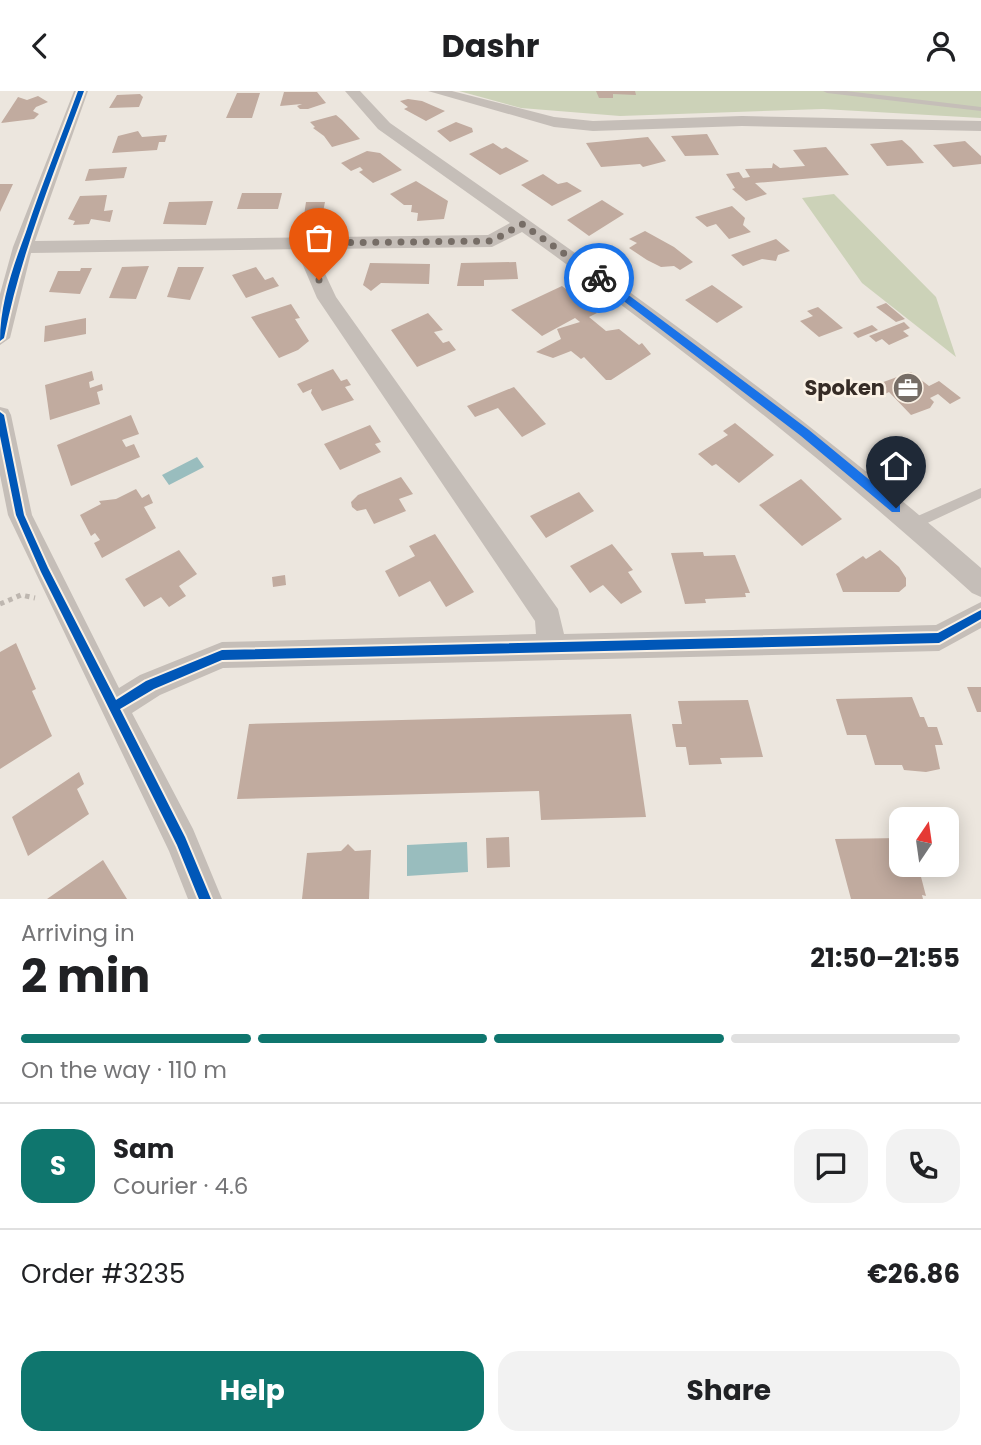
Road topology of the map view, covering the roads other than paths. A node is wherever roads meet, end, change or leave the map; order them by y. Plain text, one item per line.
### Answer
1 (81, 91) edge
2 (352, 91) edge
3 (435, 91) edge
4 (827, 91) edge
5 (981, 109) edge
6 (981, 126) edge
7 (522, 224) junction
8 (314, 243) junction
9 (22, 247) junction
10 (0, 338) edge
11 (0, 415) edge
12 (981, 493) edge
13 (915, 523) junction
14 (981, 585) edge
15 (981, 614) edge
16 (551, 646) junction
17 (114, 707) junction
18 (205, 899) edge

1 - 9 street
2 - 7 street
3 - 6 street
4 - 5 lane
7 - 8 street
7 - 13 street
8 - 9 street
8 - 16 street
9 - 10 street
11 - 17 street
12 - 13 lane
13 - 14 street
15 - 16 street
16 - 17 street
17 - 18 street

